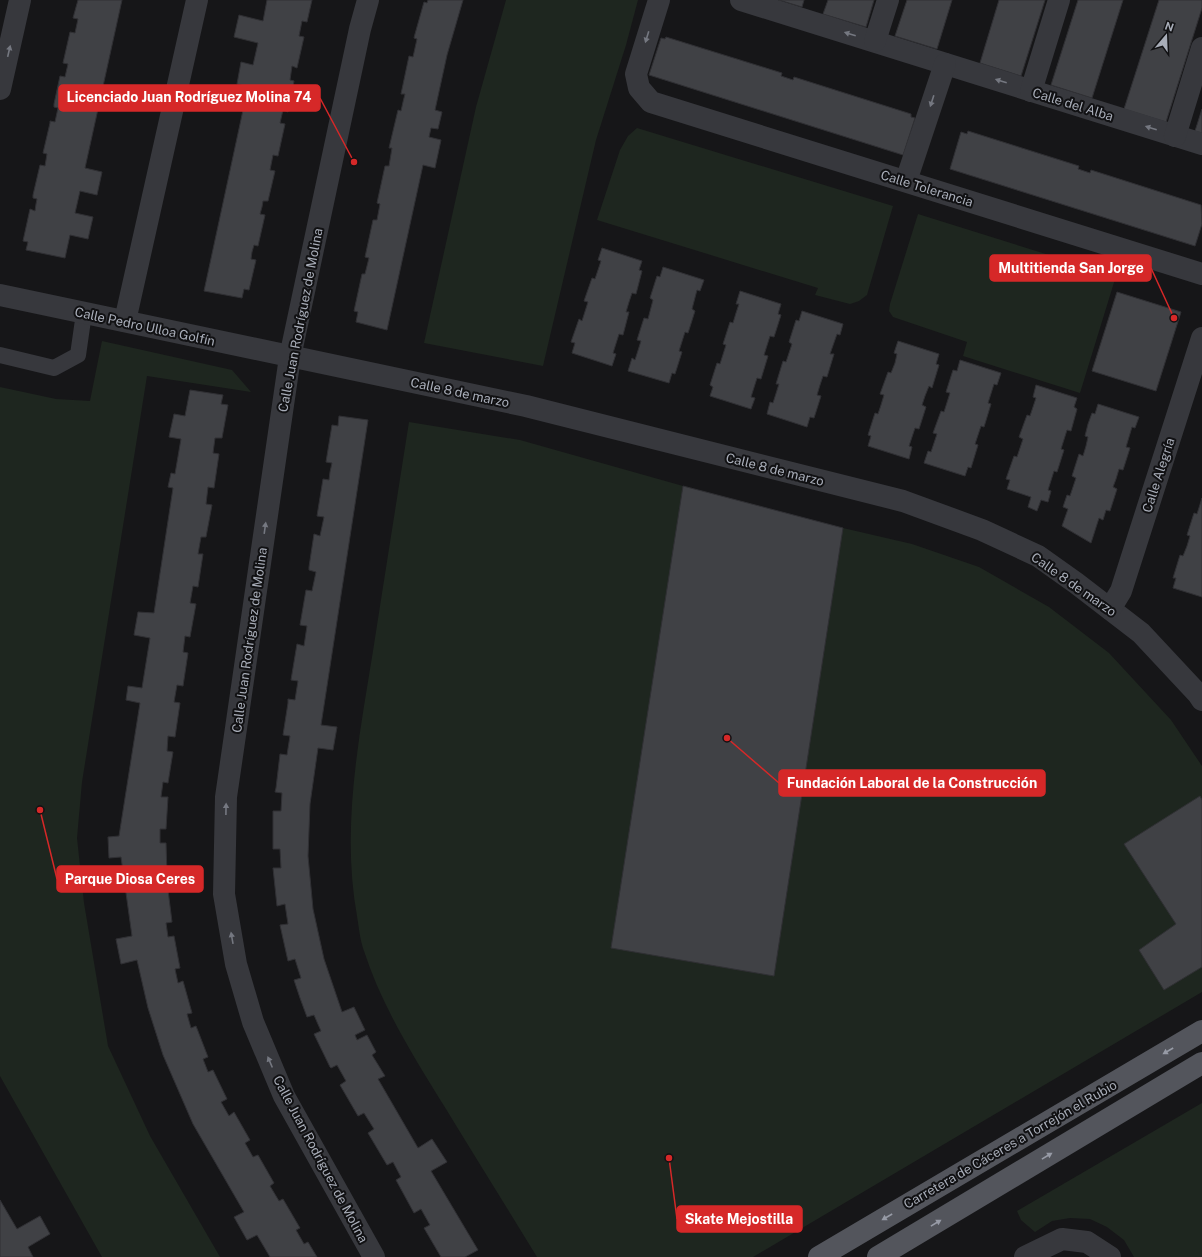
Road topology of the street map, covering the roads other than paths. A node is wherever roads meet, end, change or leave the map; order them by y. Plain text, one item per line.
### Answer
1 (20, 0) edge
2 (197, 0) edge
3 (368, 0) edge
4 (659, 0) edge
5 (741, 0) edge
6 (888, 0) edge
7 (1059, 0) edge
8 (875, 42) junction
9 (1202, 48) edge
10 (945, 64) junction
11 (0, 89) edge
12 (1031, 91) junction
13 (1175, 136) junction
14 (1202, 144) edge
15 (906, 181) junction
16 (1202, 274) edge
17 (0, 295) edge
18 (84, 313) junction
19 (125, 321) junction
20 (1202, 338) edge
21 (0, 355) edge
22 (290, 357) junction
23 (1110, 609) junction
24 (1202, 700) edge
25 (1202, 1032) edge
26 (1202, 1063) edge
27 (1110, 1256) edge
28 (374, 1257) edge
29 (819, 1257) edge
30 (878, 1257) edge
31 (1024, 1257) edge

11 -> 1 street
2 - 19 street
3 - 22 street, Calle Juan Rodríguez de Molina
4 -> 15 street, Calle Tolerancia
8 -> 5 street, Calle del Alba
6 - 8 street
7 - 12 street
8 - 10 street, Calle del Alba
9 - 13 street
12 -> 10 street, Calle del Alba
10 -> 15 street
13 -> 12 street, Calle del Alba
13 - 14 street, Calle del Alba
15 - 16 street, Calle Tolerancia
17 - 18 street, Calle Pedro Ulloa Golfín
18 - 19 street, Calle Pedro Ulloa Golfín
18 - 21 lane
19 - 22 street, Calle Pedro Ulloa Golfín
20 - 23 street, Calle Alegría
22 - 23 street, Calle 8 de marzo
28 -> 22 street, Calle Juan Rodríguez de Molina
23 - 24 street, Calle 8 de marzo
25 -> 29 main road, Carretera de Cáceres a Torrejón el Rubio
30 -> 26 main road
27 - 31 street

